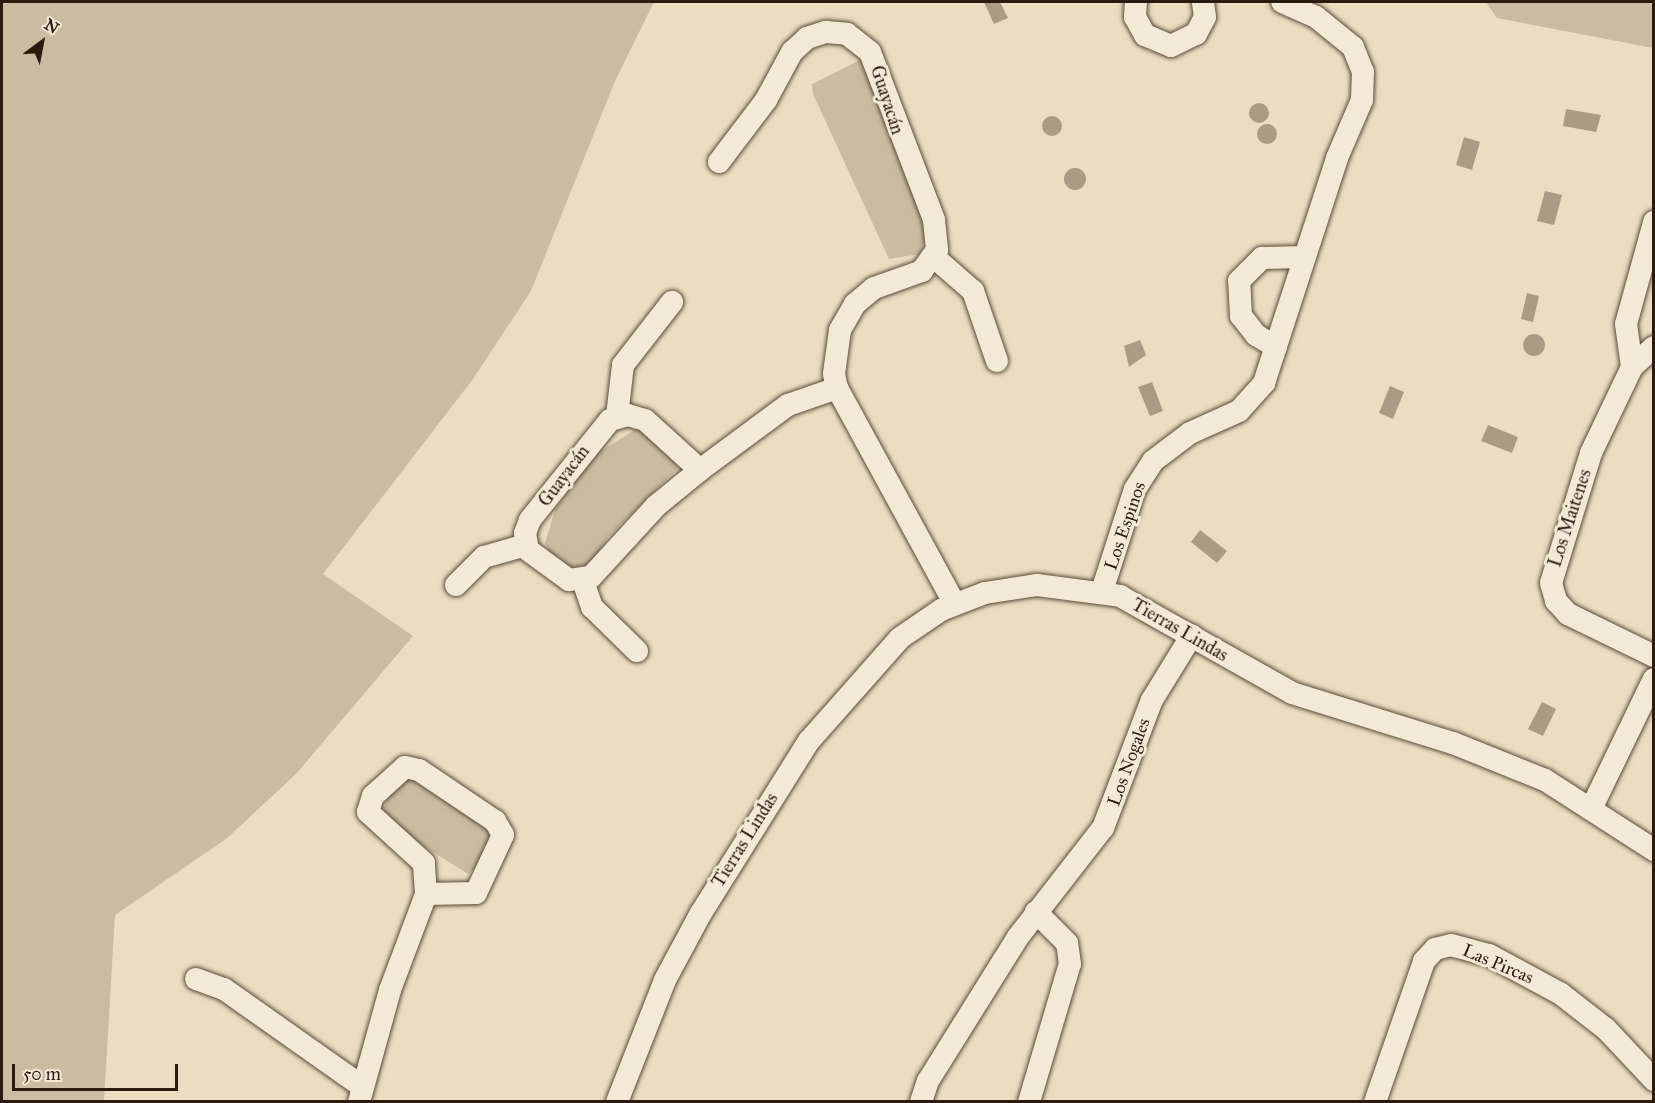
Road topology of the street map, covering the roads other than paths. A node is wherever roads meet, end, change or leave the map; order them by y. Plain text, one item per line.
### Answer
1 (1136, 2) edge
2 (1203, 2) edge
3 (1282, 2) edge
4 (719, 162) dead end
5 (1653, 222) edge
6 (934, 257) junction
7 (1304, 257) junction
8 (672, 302) dead end
9 (1276, 347) junction
10 (1653, 347) edge
11 (997, 361) dead end
12 (1632, 367) junction
13 (837, 388) junction
14 (617, 416) junction
15 (700, 470) junction
16 (526, 545) junction
17 (583, 581) junction
18 (456, 585) dead end
19 (1102, 591) junction
20 (954, 603) junction
21 (1192, 635) junction
22 (637, 651) dead end
23 (1653, 656) edge
24 (1653, 679) edge
25 (1592, 807) junction
26 (1653, 850) edge
27 (426, 894) junction
28 (1036, 912) junction
29 (196, 979) dead end
30 (1653, 1080) edge
31 (361, 1094) edge
32 (617, 1101) edge
33 (921, 1101) edge
34 (1029, 1101) edge
35 (1375, 1101) edge

1 - 2 street
3 - 7 street, Los Espinos
4 - 6 street, Guayacán
5 - 12 street
6 - 11 street
6 - 13 street
7 - 9 street, Los Espinos
7 - 9 street
8 - 14 street
9 - 19 street, Los Espinos
10 - 12 street, Los Maitenes
12 - 23 street, Los Maitenes
13 - 15 street
13 - 20 street
14 - 15 street
14 - 16 street, Guayacán
15 - 17 street
16 - 17 street
16 - 18 street
17 - 22 street
19 - 20 street, Tierras Lindas
19 - 21 street, Tierras Lindas
20 - 32 street, Tierras Lindas
21 - 25 street, Tierras Lindas
21 - 28 street, Los Nogales
24 - 25 street
25 - 26 street, Tierras Lindas
27 - 27 street
27 - 31 street
28 - 33 street, Los Nogales
28 - 34 street
29 - 31 street
30 - 35 street, Las Pircas

